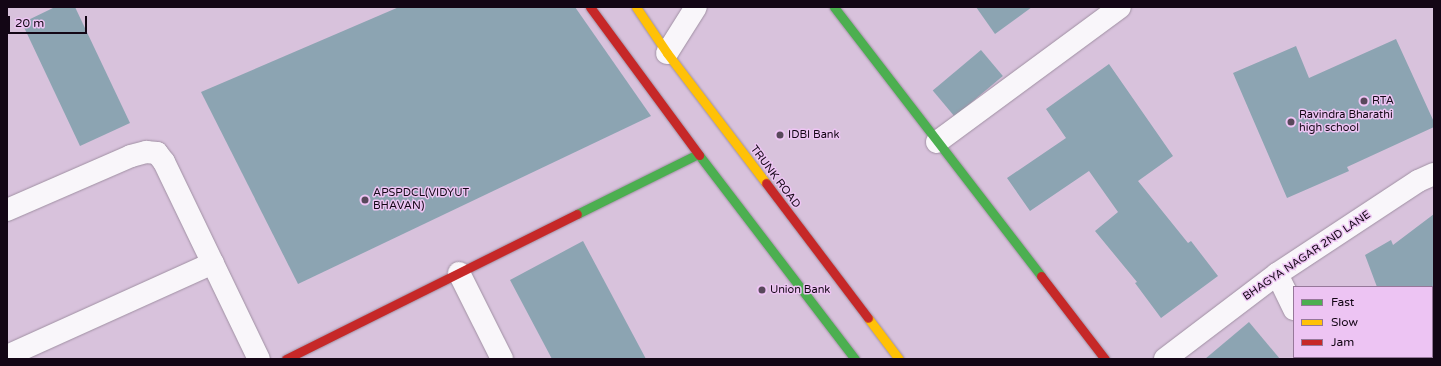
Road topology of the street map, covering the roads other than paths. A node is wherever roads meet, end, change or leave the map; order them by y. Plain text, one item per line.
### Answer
1 (590, 7) edge
2 (636, 7) edge
3 (696, 7) edge
4 (834, 7) edge
5 (1120, 7) edge
6 (667, 53) junction
7 (937, 142) junction
8 (698, 154) junction
9 (1434, 174) edge
10 (7, 210) edge
11 (213, 263) junction
12 (459, 273) junction
13 (1276, 274) junction
14 (1293, 307) edge
15 (7, 356) edge
16 (259, 359) edge
17 (286, 359) edge
18 (502, 359) edge
19 (855, 359) edge
20 (899, 359) edge
21 (1105, 359) edge
22 (1165, 359) edge

1 - 8 street
2 - 6 street, TRUNK ROAD
3 - 6 street
4 - 7 street
5 - 7 street
6 - 20 street, TRUNK ROAD
7 - 21 street
8 - 12 street
8 - 19 street
9 - 13 street, BHAGYA NAGAR 2ND LANE
10 - 11 street
11 - 15 street
11 - 16 street
12 - 17 street
12 - 18 street
13 - 14 street
13 - 22 street, BHAGYA NAGAR 2ND LANE

